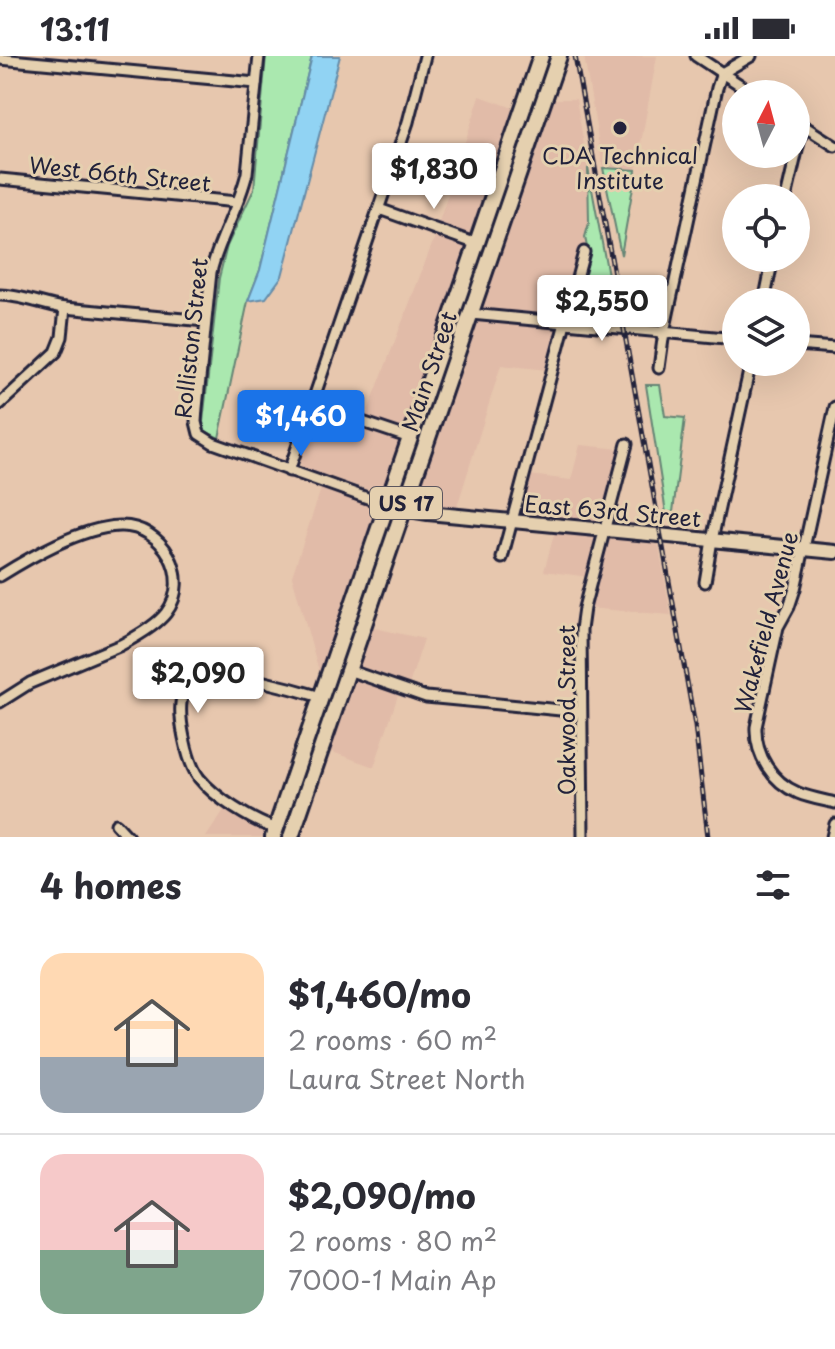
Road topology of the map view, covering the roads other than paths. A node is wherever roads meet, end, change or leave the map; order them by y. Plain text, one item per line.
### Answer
1 (259, 56) edge
2 (425, 56) edge
3 (541, 56) edge
4 (559, 56) edge
5 (696, 56) edge
6 (751, 56) edge
7 (0, 59) edge
8 (722, 73) junction
9 (733, 80) edge
10 (256, 83) junction
11 (526, 102) junction
12 (542, 108) junction
13 (810, 130) edge
14 (835, 146) edge
15 (0, 179) edge
16 (493, 199) junction
17 (237, 202) junction
18 (379, 209) junction
19 (477, 244) junction
20 (584, 252) dead end
21 (0, 295) edge
22 (65, 308) junction
23 (471, 314) junction
24 (205, 321) junction
25 (566, 323) junction
26 (664, 332) junction
27 (722, 338) edge
28 (810, 346) edge
29 (835, 348) edge
30 (659, 368) dead end
31 (748, 376) edge
32 (0, 404) edge
33 (312, 405) junction
34 (835, 407) edge
35 (410, 438) junction
36 (627, 444) dead end
37 (289, 471) junction
38 (387, 505) junction
39 (403, 510) junction
40 (513, 521) junction
41 (604, 530) junction
42 (712, 540) junction
43 (804, 549) junction
44 (835, 552) edge
45 (502, 558) dead end
46 (0, 576) edge
47 (705, 582) dead end
48 (348, 670) junction
49 (321, 697) junction
50 (0, 702) edge
51 (581, 712) junction
52 (835, 803) edge
53 (116, 824) dead end
54 (835, 824) edge
55 (276, 834) edge
56 (128, 837) edge
57 (291, 837) edge
58 (583, 837) edge
59 (832, 837) edge

1 - 10 street
2 - 18 street
3 - 11 main road, Main Street / US 17
4 - 12 main road, Main Street / US 17
5 - 8 street
6 - 8 street
7 - 10 street
8 - 9 street
8 - 26 street
10 - 17 street, Rolliston Street
11 - 12 street
11 - 16 main road, Main Street / US 17
12 - 23 main road, Main Street / US 17
13 - 14 street
15 - 17 street, West 66th Street
16 - 19 main road, Main Street / US 17
16 - 23 main road
17 - 24 street, Rolliston Street
18 - 19 street
18 - 33 street
19 - 35 main road, Main Street / US 17
20 - 25 street
21 - 22 street
22 - 24 street
22 - 32 street
23 - 25 street
23 - 39 main road, Main Street / US 17
24 - 37 street, Rolliston Street
25 - 26 street
25 - 40 street
26 - 27 street
26 - 30 street
28 - 29 street
31 - 42 street
33 - 35 street
33 - 37 street
34 - 43 street, Wakefield Avenue
35 - 38 main road, Main Street / US 17
36 - 41 street, Oakwood Street
37 - 38 street
38 - 39 street, East 63rd Street
38 - 49 main road, Main Street / US 17
39 - 40 street, East 63rd Street
39 - 48 main road, Main Street / US 17
40 - 41 street, East 63rd Street
40 - 45 street
41 - 42 street, East 63rd Street
41 - 51 street, Oakwood Street
42 - 43 street, East 63rd Street
42 - 47 street
43 - 44 street, East 63rd Street
43 - 52 street, Wakefield Avenue
46 - 50 street
48 - 51 street
48 - 57 main road, Main Street / US 17
49 - 55 main road, Main Street / US 17
49 - 55 street
51 - 58 street, Oakwood Street
53 - 56 street
54 - 59 street

